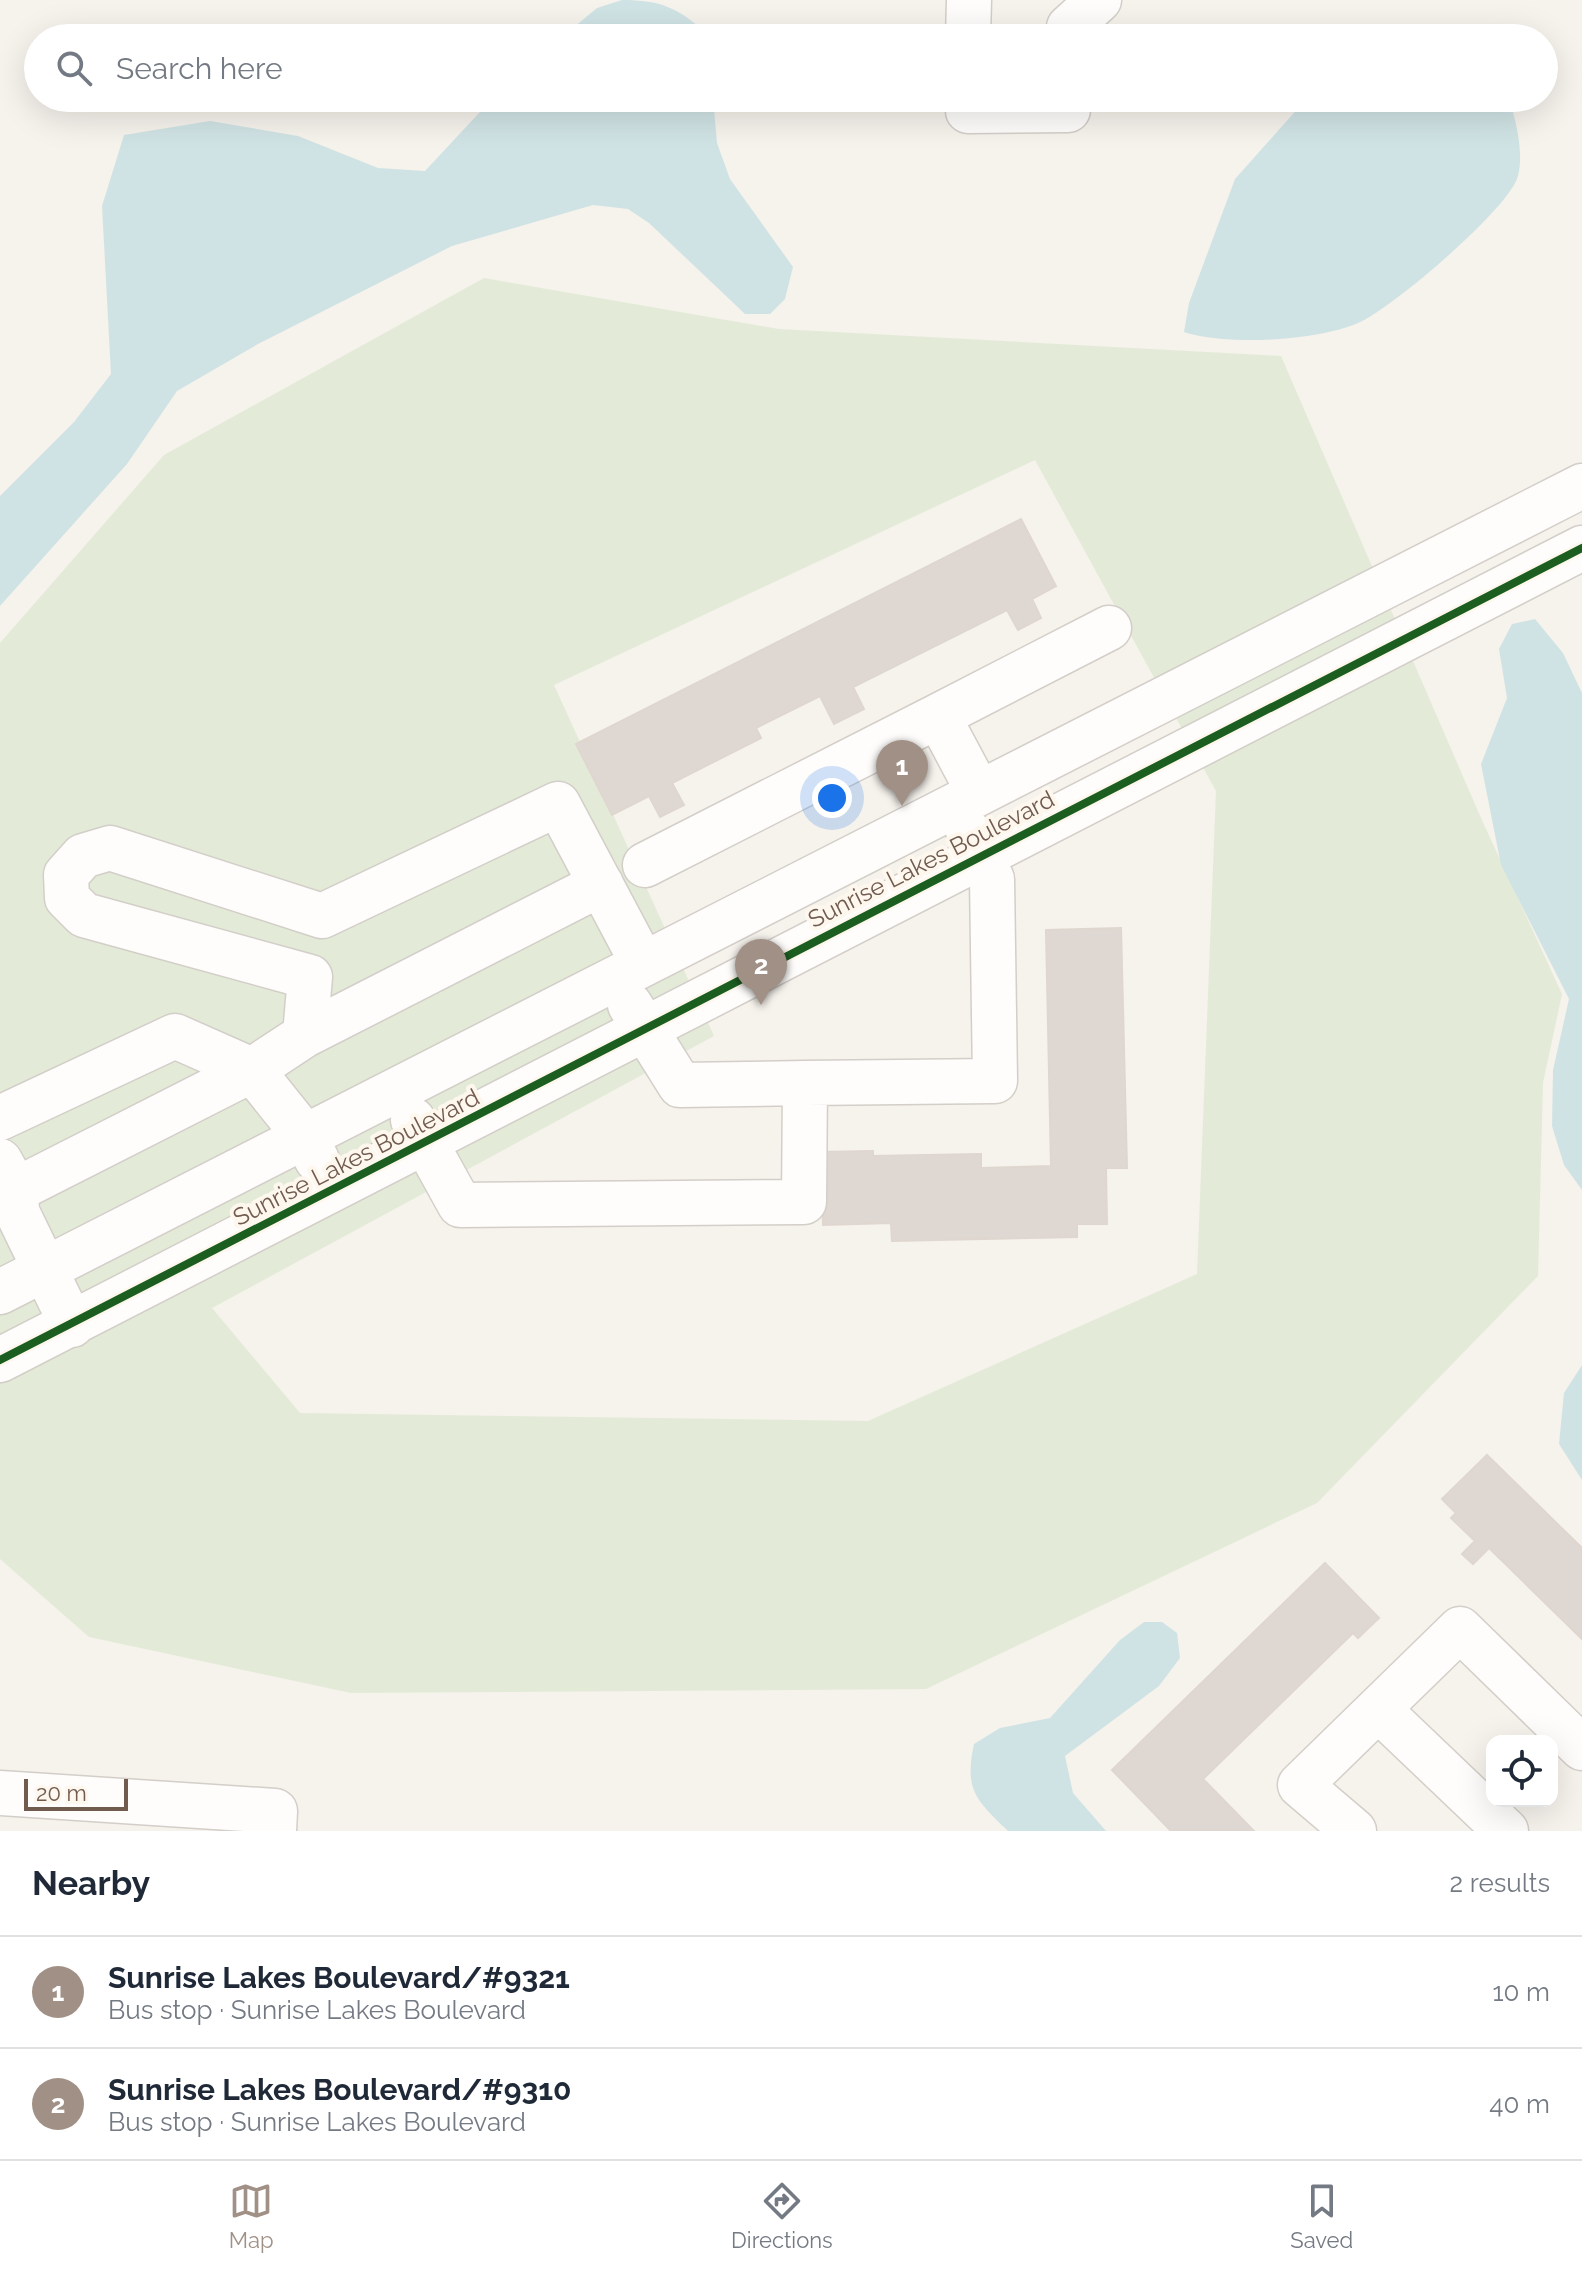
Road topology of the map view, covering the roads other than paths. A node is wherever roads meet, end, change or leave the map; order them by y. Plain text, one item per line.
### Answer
1 (969, 0) edge
2 (968, 24) edge
3 (1582, 486) edge
4 (1582, 548) edge
5 (1109, 628) dead end
6 (938, 716) junction
7 (966, 800) junction
8 (983, 854) junction
9 (645, 865) dead end
10 (601, 884) junction
11 (322, 916) junction
12 (628, 972) junction
13 (310, 977) junction
14 (646, 1031) junction
15 (305, 1035) junction
16 (252, 1070) junction
17 (805, 1083) junction
18 (396, 1090) junction
19 (0, 1118) edge
20 (305, 1136) junction
21 (426, 1143) junction
22 (5, 1183) edge
23 (332, 1191) junction
24 (56, 1262) junction
25 (0, 1292) edge
26 (85, 1319) junction
27 (0, 1360) edge
28 (1378, 1709) junction
29 (1582, 1748) edge
30 (0, 1793) edge
31 (274, 1831) edge
32 (1354, 1831) edge
33 (1506, 1831) edge

1 - 2 street
3 - 7 street, Sunrise Lakes Boulevard
4 - 8 street, Sunrise Lakes Boulevard
5 - 6 street
6 - 7 street
6 - 9 street
7 - 8 street
7 - 12 street, Sunrise Lakes Boulevard
8 - 14 street, Sunrise Lakes Boulevard
8 - 17 street
10 - 11 street
10 - 12 street
10 - 15 street
11 - 13 street
11 - 13 street
12 - 14 street
12 - 18 street, Sunrise Lakes Boulevard
13 - 15 street
14 - 17 street
14 - 21 street, Sunrise Lakes Boulevard
15 - 16 street
16 - 19 street
16 - 20 street
16 - 22 street
17 - 21 street
18 - 20 street, Sunrise Lakes Boulevard
18 - 21 street
20 - 23 street
20 - 24 street, Sunrise Lakes Boulevard
21 - 23 street, Sunrise Lakes Boulevard
22 - 24 street
23 - 26 street, Sunrise Lakes Boulevard
24 - 25 street, Sunrise Lakes Boulevard
24 - 26 street
26 - 27 street, Sunrise Lakes Boulevard
28 - 29 street
28 - 32 street
28 - 33 street
30 - 31 street

